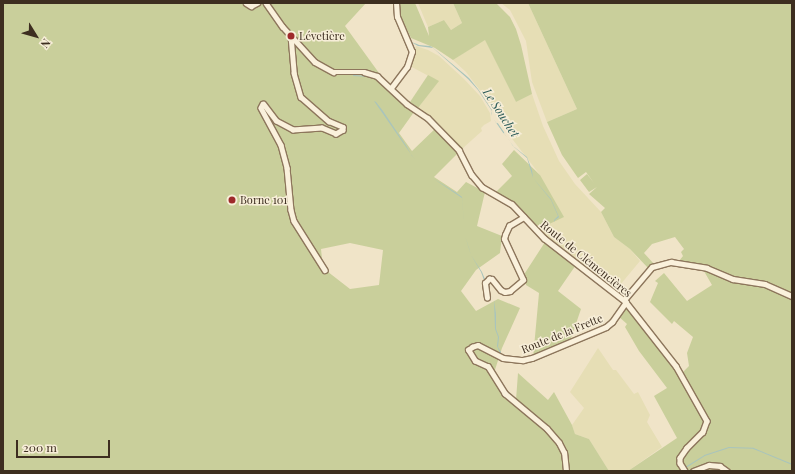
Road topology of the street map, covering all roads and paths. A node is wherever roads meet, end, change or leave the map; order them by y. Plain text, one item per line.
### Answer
1 (246, 3) edge
2 (257, 3) edge
3 (266, 3) edge
4 (396, 3) edge
5 (293, 41) junction
6 (391, 88) junction
7 (524, 216) junction
8 (324, 270) dead end
9 (792, 296) edge
10 (487, 298) dead end
11 (625, 301) junction
12 (566, 471) edge
13 (685, 471) edge
14 (693, 471) edge
15 (727, 471) edge

1 - 2 street
3 - 5 street
4 - 6 street
5 - 6 street, Route de Clémencières
5 - 8 street
6 - 7 street, Route de Clémencières
7 - 10 street
7 - 11 street, Route de Clémencières
9 - 11 street
11 - 12 street, Route de la Frette
11 - 13 street, Route de Clémencières
14 - 15 street

